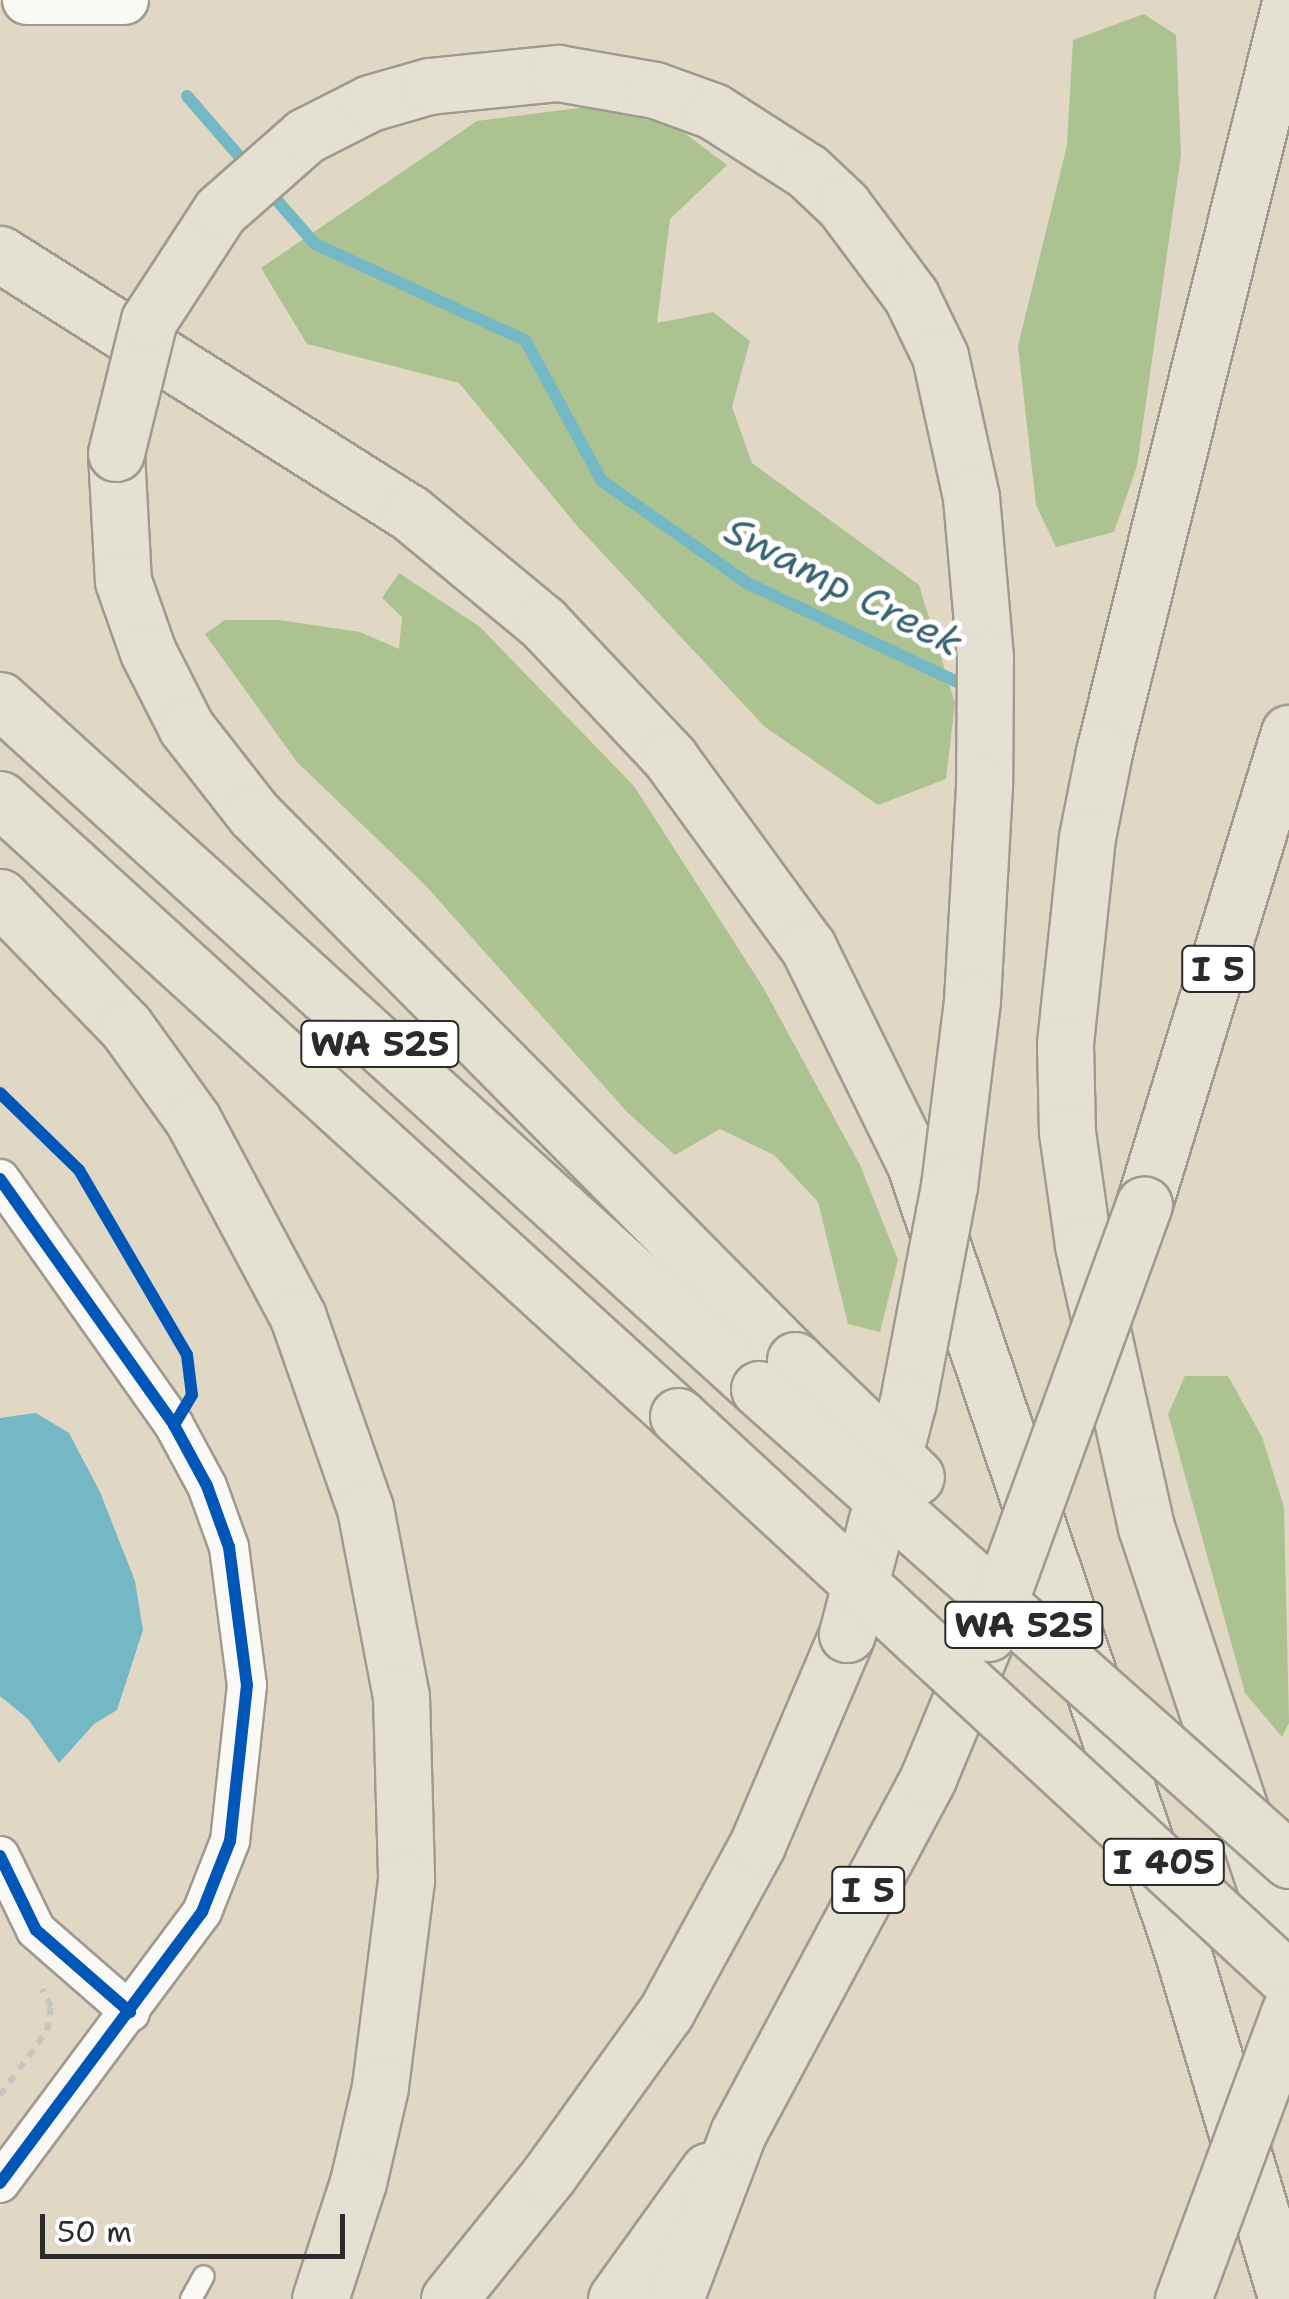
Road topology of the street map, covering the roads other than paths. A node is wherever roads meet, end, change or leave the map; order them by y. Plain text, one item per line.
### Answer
1 (27, 0) edge
2 (124, 0) edge
3 (1289, 7) edge
4 (0, 254) edge
5 (0, 700) edge
6 (1289, 732) edge
7 (0, 799) edge
8 (0, 897) edge
9 (0, 1180) edge
10 (777, 1375) junction
11 (1038, 1744) joint
12 (1289, 1836) edge
13 (0, 1856) edge
14 (1289, 1860) edge
15 (1289, 1956) edge
16 (1289, 1980) edge
17 (130, 2012) junction
18 (1289, 2012) edge
19 (738, 2134) junction
20 (0, 2183) edge
21 (204, 2276) dead end
22 (191, 2299) edge
23 (320, 2299) edge
24 (449, 2299) edge
25 (616, 2299) edge
26 (675, 2299) edge
27 (1183, 2299) edge
28 (1287, 2299) edge

1 - 2 street
3 - 15 highway
4 - 28 highway
5 - 10 highway, WA 525
6 - 19 highway, I 5, bridge
7 - 11 highway, WA 525, bridge
8 - 23 highway
9 - 17 street
10 - 12 highway, bridge
10 - 14 highway, WA 525, bridge
10 - 24 highway, bridge
11 - 16 highway, I 405, bridge
13 - 17 street
17 - 20 street
18 - 27 highway, bridge
19 - 25 highway
19 - 26 highway, I 5
21 - 22 lane

